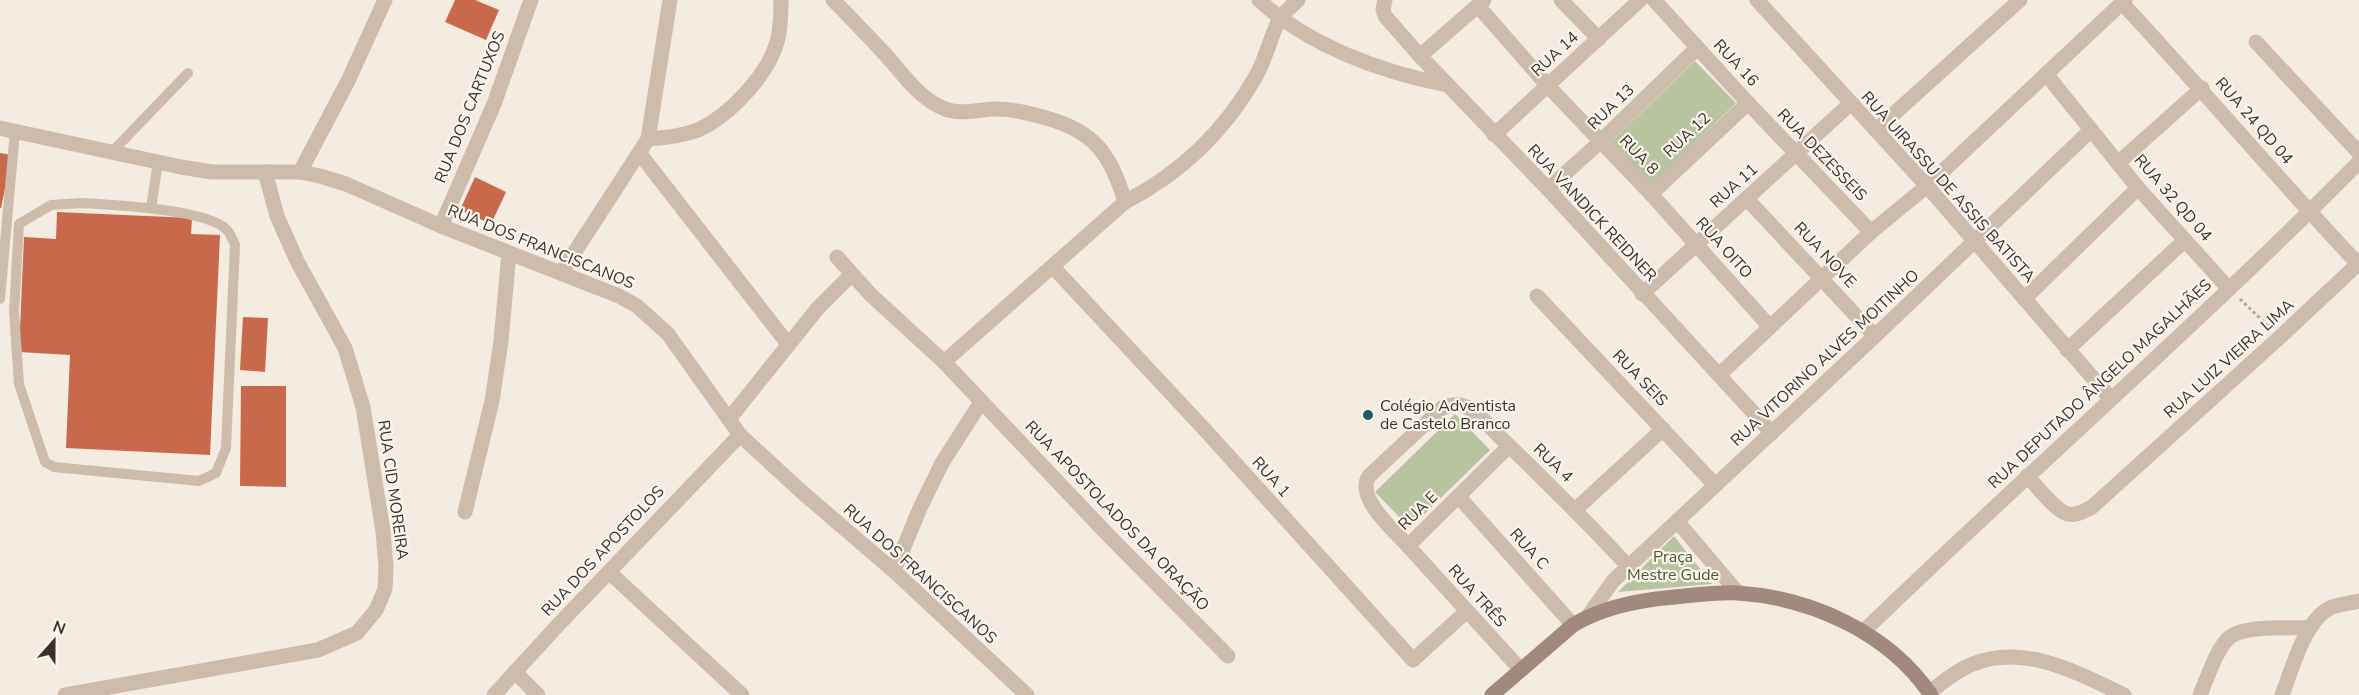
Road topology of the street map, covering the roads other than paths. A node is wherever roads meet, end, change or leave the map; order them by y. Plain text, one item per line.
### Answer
1 (385, 0) edge
2 (531, 0) edge
3 (670, 0) edge
4 (782, 0) edge
5 (833, 0) edge
6 (1259, 0) edge
7 (1298, 0) edge
8 (1385, 0) edge
9 (1561, 0) edge
10 (1640, 0) edge
11 (1653, 0) edge
12 (1757, 0) edge
13 (2020, 0) edge
14 (2124, 2) edge
15 (1481, 3) edge
16 (1280, 19) junction
17 (1599, 39) junction
18 (2256, 42) dead end
19 (1697, 48) junction
20 (1420, 56) junction
21 (188, 73) dead end
22 (2046, 74) junction
23 (1447, 85) junction
24 (1548, 86) junction
25 (2202, 88) junction
26 (1748, 103) junction
27 (1850, 104) junction
28 (8, 129) edge
29 (1876, 130) junction
30 (2091, 130) junction
31 (1494, 135) junction
32 (648, 139) junction
33 (1601, 141) junction
34 (112, 152) junction
35 (1796, 153) junction
36 (2359, 153) edge
37 (640, 154) junction
38 (158, 162) junction
39 (2359, 162) edge
40 (2118, 163) junction
41 (265, 172) junction
42 (300, 172) junction
43 (1927, 186) junction
44 (2138, 188) junction
45 (1548, 189) junction
46 (1651, 194) junction
47 (1748, 199) junction
48 (1125, 202) junction
49 (151, 208) junction
50 (2309, 212) junction
51 (441, 226) junction
52 (1871, 232) junction
53 (1974, 240) junction
54 (2185, 240) junction
55 (1697, 244) junction
56 (509, 253) junction
57 (837, 257) dead end
58 (2358, 263) edge
59 (1053, 267) junction
60 (561, 273) junction
61 (851, 274) junction
62 (1821, 278) junction
63 (2229, 289) junction
64 (1642, 294) junction
65 (1538, 296) dead end
66 (0, 299) edge
67 (2024, 300) junction
68 (1770, 327) junction
69 (1875, 336) junction
70 (788, 344) junction
71 (2067, 350) junction
72 (944, 362) junction
73 (1719, 375) junction
74 (2111, 399) junction
75 (981, 402) junction
76 (1442, 408) joint
77 (729, 419) junction
78 (1663, 429) junction
79 (1772, 433) junction
80 (740, 435) junction
81 (1509, 446) junction
82 (2027, 476) junction
83 (1716, 485) junction
84 (1459, 497) junction
85 (1575, 510) junction
86 (465, 512) dead end
87 (1677, 521) junction
88 (1408, 546) junction
89 (1629, 567) junction
90 (894, 571) junction
91 (609, 572) junction
92 (1738, 593) junction
93 (2359, 600) edge
94 (1467, 611) junction
95 (1588, 616) junction
96 (1573, 625) junction
97 (2310, 628) junction
98 (1864, 631) junction
99 (1228, 656) dead end
100 (1520, 669) junction
101 (515, 672) junction
102 (1930, 694) edge
103 (65, 695) edge
104 (494, 695) edge
105 (538, 695) edge
106 (742, 695) edge
107 (1028, 695) edge
108 (1492, 695) edge
109 (2124, 695) edge
110 (2200, 695) edge
111 (2282, 695) edge

1 - 42 street
2 - 51 street, RUA DOS CARTUXOS
3 - 32 street
4 - 32 street
5 - 48 street
6 - 16 street
7 - 16 street
8 - 20 street, RUA VANDICK REIDNER
9 - 17 street
10 - 17 street, RUA 14
11 - 19 street
12 - 27 street, RUA UIRASSU DE ASSIS BATISTA
13 - 29 street
14 - 22 street
14 - 25 street, RUA 24 QD 04
15 - 20 street
15 - 24 street
16 - 23 street
16 - 48 street
17 - 24 street, RUA 14
18 - 36 street
19 - 26 street, RUA 16
19 - 33 street, RUA 13
20 - 23 street, RUA VANDICK REIDNER
21 - 34 lane
22 - 30 street, RUA 32 QD 04
22 - 43 street
23 - 31 street, RUA VANDICK REIDNER
24 - 31 street, RUA 14
24 - 33 street
25 - 40 street
25 - 50 street, RUA 24 QD 04
26 - 35 street, RUA DEZESSEIS
26 - 46 street, RUA 12
27 - 29 street, RUA UIRASSU DE ASSIS BATISTA
27 - 35 street, RUA 11
28 - 34 street, RUA DOS FRANCISCANOS
28 - 66 lane
29 - 43 street, RUA UIRASSU DE ASSIS BATISTA
30 - 40 street, RUA 32 QD 04
30 - 53 street, RUA VITORINO ALVES MOITINHO
31 - 45 street, RUA VANDICK REIDNER
32 - 37 street
33 - 45 street, RUA 13
33 - 46 street, RUA 8
34 - 38 street, RUA DOS FRANCISCANOS
35 - 47 street, RUA 11
35 - 52 street, RUA DEZESSEIS
37 - 60 street
37 - 70 street
38 - 41 street, RUA DOS FRANCISCANOS
38 - 49 lane
39 - 50 street, RUA DEPUTADO ÂNGELO MAGALHÃES
40 - 44 street, RUA 32 QD 04
41 - 42 street, RUA DOS FRANCISCANOS
41 - 103 street, RUA CID MOREIRA
42 - 51 street, RUA DOS FRANCISCANOS
43 - 52 street
43 - 53 street, RUA UIRASSU DE ASSIS BATISTA
44 - 54 street, RUA 32 QD 04
44 - 67 street
45 - 64 street, RUA VANDICK REIDNER
46 - 55 street, RUA OITO
47 - 55 street, RUA 11
47 - 62 street, RUA NOVE
48 - 59 street
49 - 49 lane
50 - 58 street, RUA 24 QD 04
50 - 63 street, RUA DEPUTADO ÂNGELO MAGALHÃES
51 - 56 street, RUA DOS FRANCISCANOS
52 - 62 street
53 - 67 street, RUA UIRASSU DE ASSIS BATISTA
53 - 69 street, RUA VITORINO ALVES MOITINHO
54 - 63 street, RUA 32 QD 04
54 - 71 street
55 - 64 street, RUA 11
55 - 68 street, RUA OITO
56 - 60 street, RUA DOS FRANCISCANOS
56 - 86 street
57 - 61 street, RUA APOSTOLADOS DA ORAÇÃO
58 - 82 street, RUA LUIZ VIEIRA LIMA
59 - 72 street
59 - 94 street, RUA 1
60 - 77 street, RUA DOS FRANCISCANOS
61 - 70 street
61 - 72 street, RUA APOSTOLADOS DA ORAÇÃO
62 - 68 street
62 - 69 street, RUA NOVE
63 - 74 street, RUA DEPUTADO ÂNGELO MAGALHÃES
64 - 73 street, RUA VANDICK REIDNER
65 - 78 street, RUA SEIS
67 - 71 street, RUA UIRASSU DE ASSIS BATISTA
68 - 73 street
69 - 79 street, RUA VITORINO ALVES MOITINHO
70 - 77 street
71 - 74 street, RUA UIRASSU DE ASSIS BATISTA
72 - 75 street, RUA APOSTOLADOS DA ORAÇÃO
73 - 79 street, RUA VANDICK REIDNER
74 - 82 street, RUA DEPUTADO ÂNGELO MAGALHÃES
75 - 90 street
75 - 99 street, RUA APOSTOLADOS DA ORAÇÃO
76 - 81 street, RUA 4
76 - 88 street, RUA E
77 - 80 street, RUA DOS FRANCISCANOS
78 - 83 street, RUA SEIS
78 - 85 street
79 - 83 street, RUA VITORINO ALVES MOITINHO
80 - 90 street, RUA DOS FRANCISCANOS
80 - 91 street, RUA DOS APOSTOLOS
81 - 84 street, RUA E
81 - 85 street, RUA 4
82 - 98 street, RUA DEPUTADO ÂNGELO MAGALHÃES
83 - 87 street, RUA VITORINO ALVES MOITINHO
84 - 88 street, RUA E
84 - 96 street, RUA C
85 - 89 street, RUA 4
87 - 89 street, RUA VITORINO ALVES MOITINHO
87 - 92 street
88 - 94 street, RUA TRÊS
89 - 95 street, RUA VITORINO ALVES MOITINHO
90 - 107 street, RUA DOS FRANCISCANOS
91 - 101 street, RUA DOS APOSTOLOS
91 - 106 street
92 - 95 main road
92 - 98 main road
93 - 97 street
94 - 100 street, RUA TRÊS
95 - 96 main road
96 - 100 main road
97 - 110 street
97 - 111 street
98 - 102 main road
100 - 108 main road
101 - 104 street, RUA DOS APOSTOLOS
101 - 105 street
102 - 109 street

